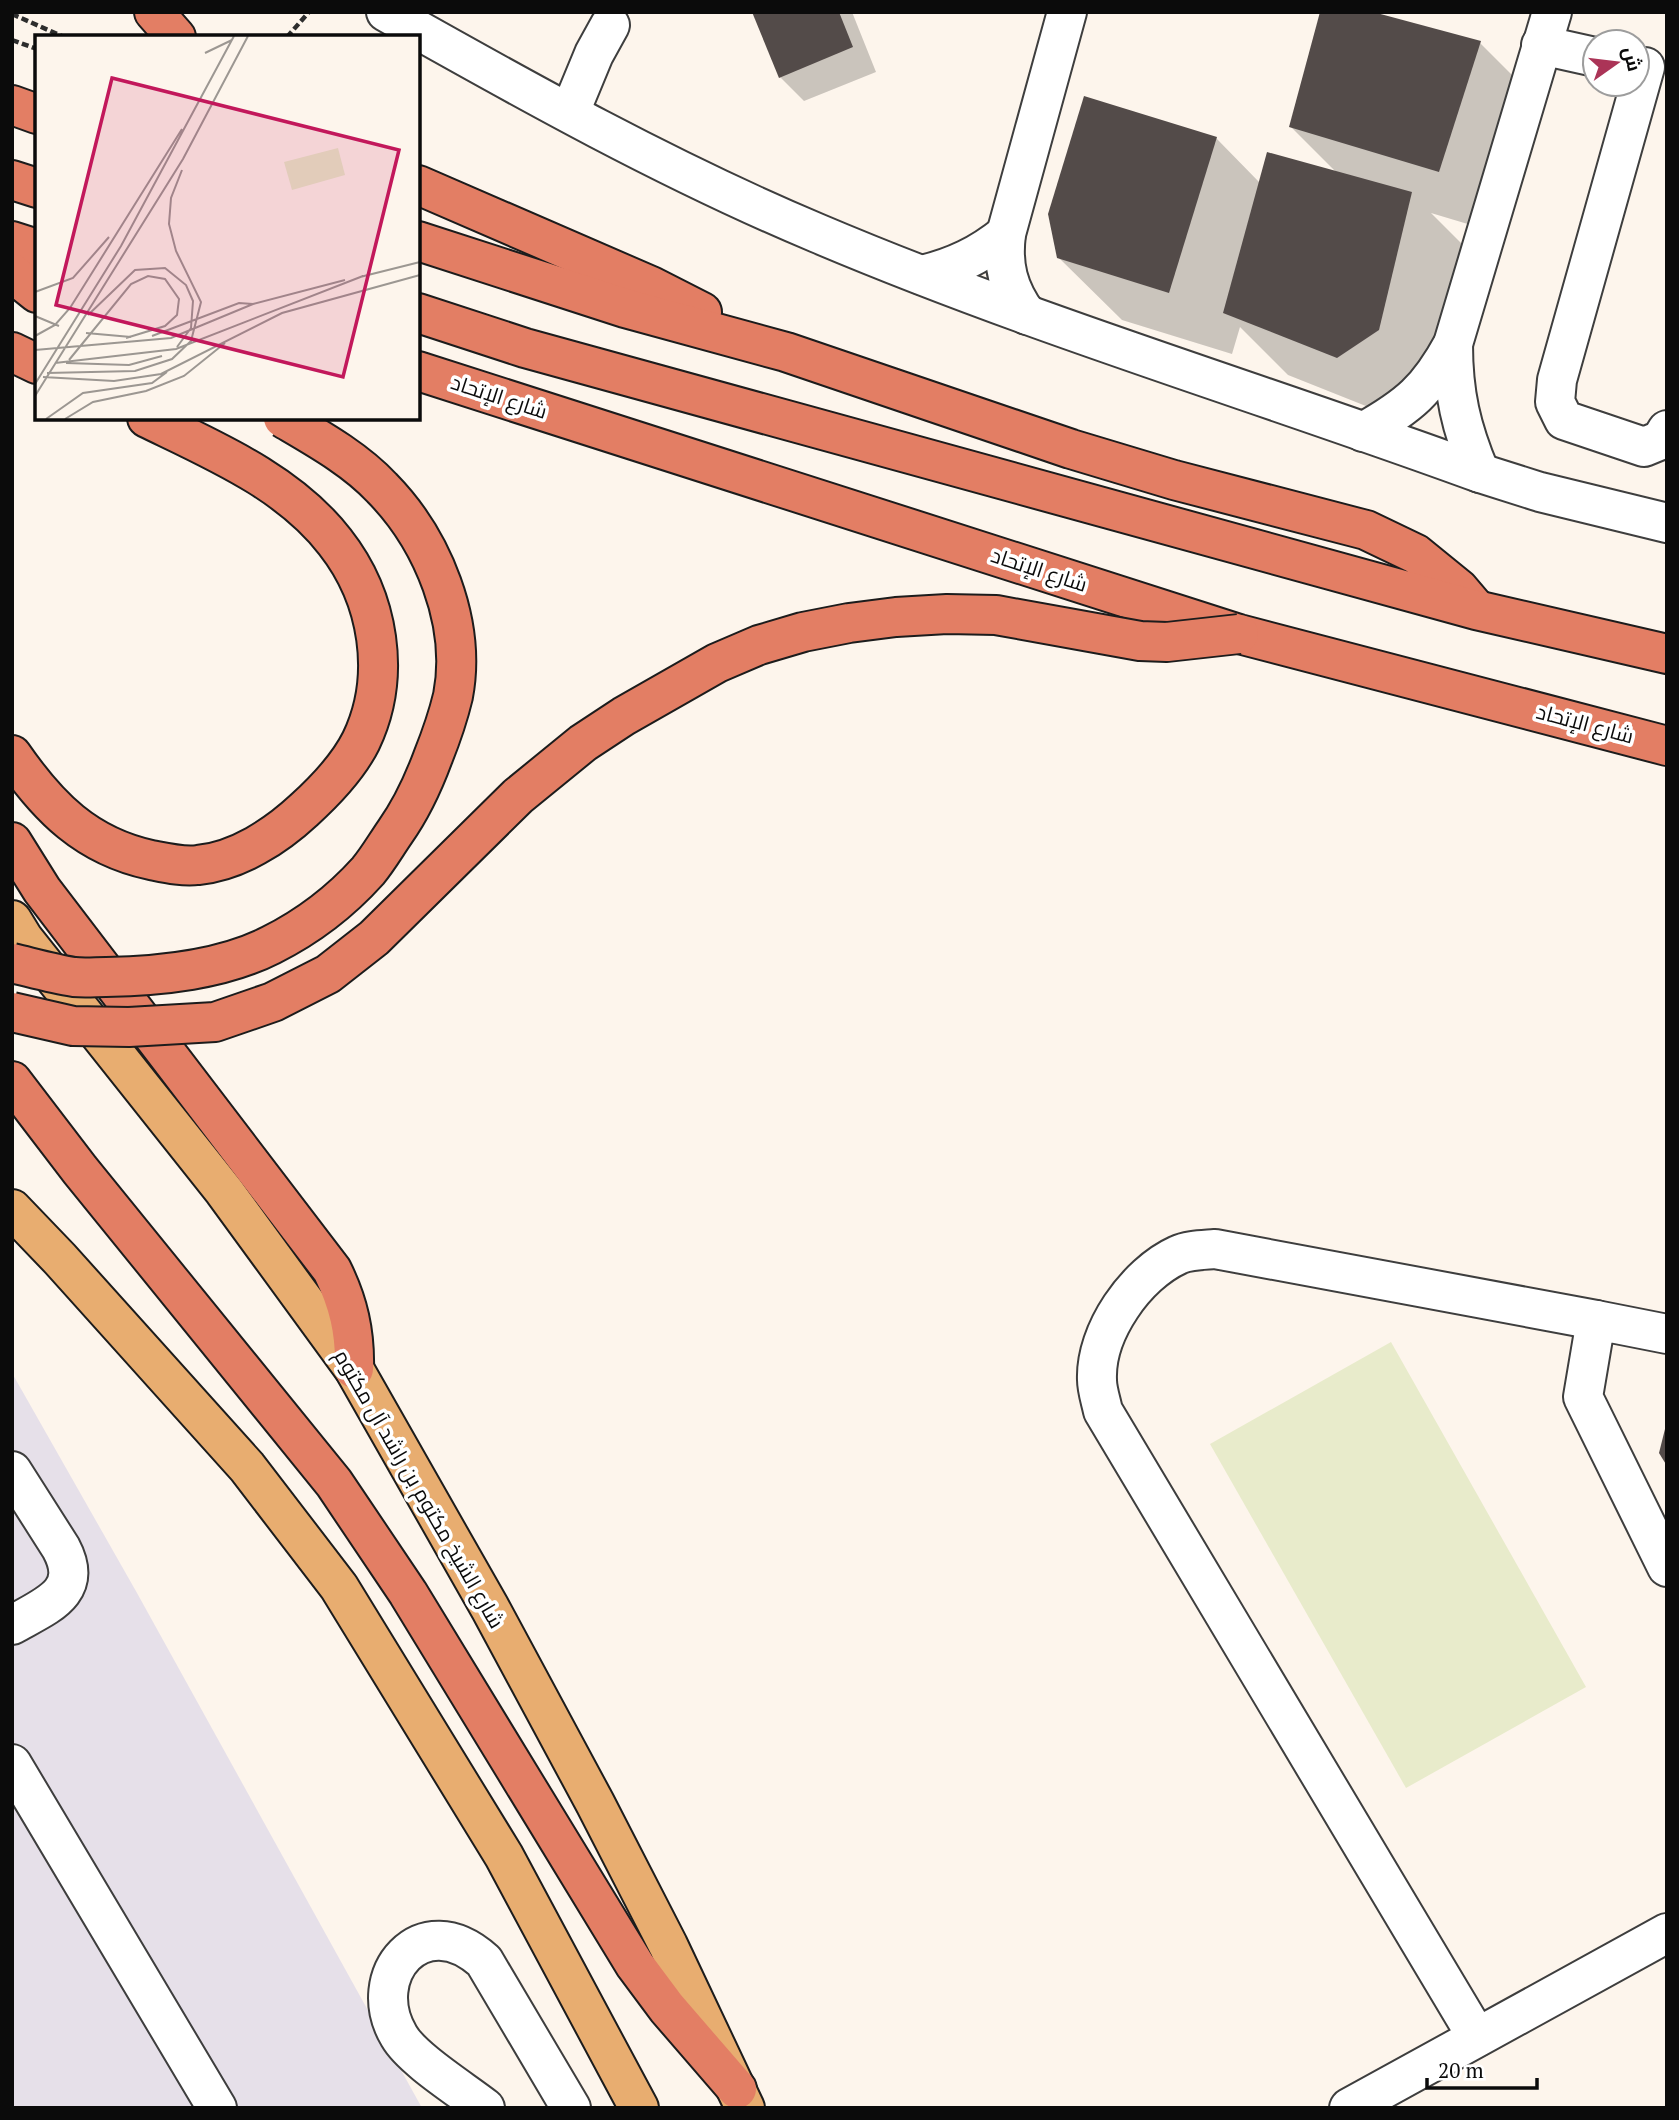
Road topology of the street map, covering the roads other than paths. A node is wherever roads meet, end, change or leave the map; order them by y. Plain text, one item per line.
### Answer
1 (386, 12) edge
2 (1067, 12) edge
3 (610, 25) dead end
4 (1547, 29) edge
5 (1581, 49) edge
6 (1641, 98) edge
7 (12, 105) edge
8 (570, 112) junction
9 (35, 113) edge
10 (12, 180) edge
11 (420, 186) edge
12 (35, 187) edge
13 (1006, 233) junction
14 (12, 241) edge
15 (420, 242) edge
16 (35, 248) edge
17 (12, 273) edge
18 (922, 275) junction
19 (35, 291) edge
20 (420, 314) edge
21 (1027, 315) junction
22 (1453, 344) junction
23 (12, 352) edge
24 (786, 352) junction
25 (35, 363) edge
26 (420, 372) edge
27 (151, 420) edge
28 (286, 420) edge
29 (1667, 430) edge
30 (1363, 432) junction
31 (1480, 473) junction
32 (1667, 523) edge
33 (1476, 610) junction
34 (1239, 635) junction
35 (1667, 654) edge
36 (1667, 746) edge
37 (12, 754) edge
38 (12, 842) edge
39 (12, 920) edge
40 (12, 963) edge
41 (12, 1012) edge
42 (12, 1081) edge
43 (12, 1209) edge
44 (12, 1238) edge
45 (60, 1259) junction
46 (1596, 1320) junction
47 (1667, 1334) edge
48 (354, 1368) junction
49 (12, 1471) edge
50 (1667, 1567) edge
51 (12, 1625) edge
52 (12, 1764) edge
53 (1667, 1933) edge
54 (1477, 2038) junction
55 (741, 2098) edge
56 (217, 2108) edge
57 (485, 2108) edge
58 (571, 2108) edge
59 (639, 2108) edge
60 (1349, 2108) edge

1 - 8 street
2 - 13 street
3 - 8 street
4 - 5 street
4 - 22 street
6 - 29 street
7 - 9 highway
8 - 18 street
10 - 12 highway
11 - 24 highway
13 - 18 street
13 - 21 street
14 - 16 highway
15 - 24 highway
17 - 19 highway
18 - 21 street
20 - 33 highway
21 - 30 street
22 - 30 street
22 - 31 street
23 - 25 highway
24 - 33 highway
26 - 34 highway, شارع الإتحاد
27 - 37 highway
28 - 40 highway, bridge
30 - 31 street
31 - 32 street
33 - 35 highway
34 - 36 highway, شارع الإتحاد
34 - 41 highway, bridge
38 - 48 highway
39 - 48 main road, شارع الشيخ مكتوم بن راشد آل مكتوم
42 - 55 highway
43 - 45 main road
44 - 45 main road
45 - 59 main road
46 - 47 street
46 - 50 street
46 - 54 street
48 - 55 main road, شارع الشيخ مكتوم بن راشد آل مكتوم
49 - 51 street
52 - 56 street
53 - 54 street
54 - 60 street
57 - 58 street

